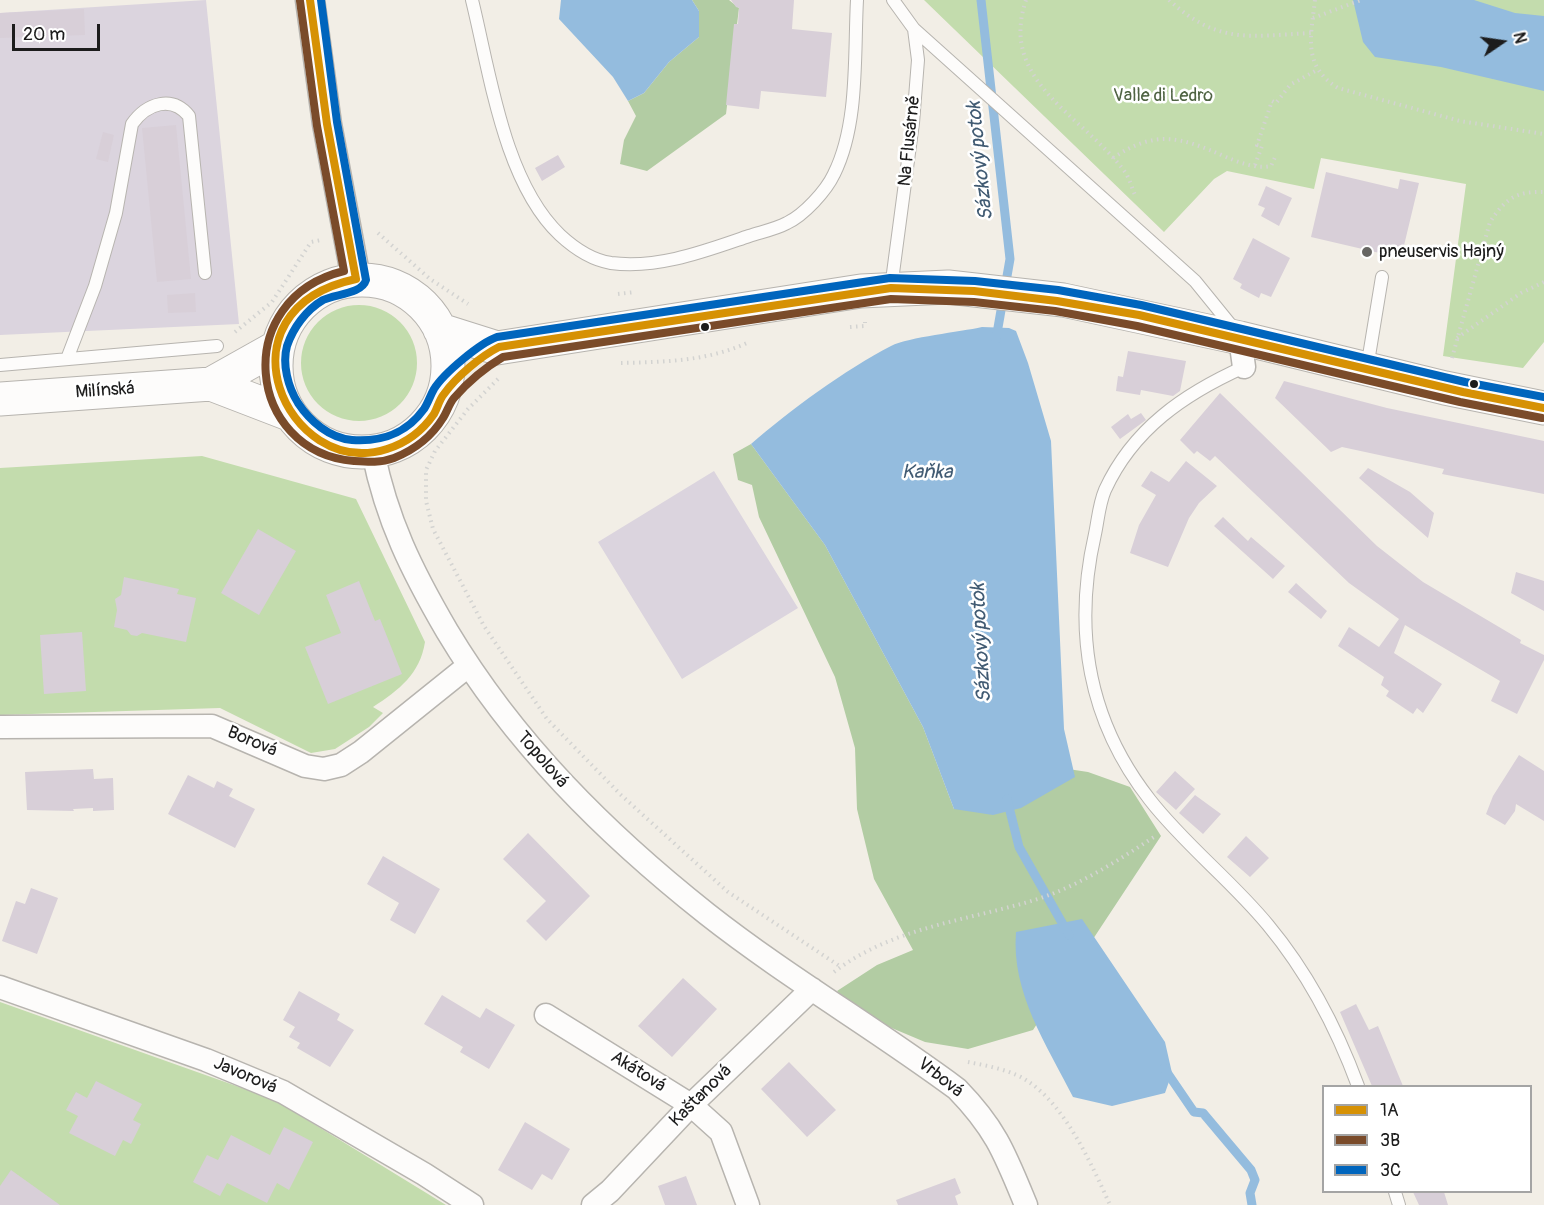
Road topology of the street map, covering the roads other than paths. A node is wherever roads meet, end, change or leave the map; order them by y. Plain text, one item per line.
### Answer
1 (310, 0) edge
2 (472, 0) edge
3 (857, 0) edge
4 (893, 0) edge
5 (914, 29) junction
6 (205, 273) dead end
7 (1382, 277) dead end
8 (356, 279) junction
9 (891, 288) junction
10 (440, 330) junction
11 (218, 346) dead end
12 (277, 347) junction
13 (497, 348) junction
14 (1242, 352) junction
15 (67, 359) junction
16 (0, 364) edge
17 (1367, 370) junction
18 (211, 384) junction
19 (444, 393) junction
20 (0, 399) edge
21 (1544, 408) edge
22 (289, 414) junction
23 (373, 452) junction
24 (468, 666) junction
25 (0, 727) edge
26 (0, 987) edge
27 (812, 989) junction
28 (546, 1015) dead end
29 (1358, 1085) edge
30 (691, 1105) junction
31 (472, 1205) edge
32 (593, 1205) edge
33 (748, 1205) edge
34 (1026, 1205) edge

1 - 8 street
2 - 3 lane
4 - 5 lane, Na Flusárně
5 - 9 lane, Na Flusárně
5 - 14 lane
6 - 15 lane
7 - 17 lane
8 - 10 main road, Milínská
8 - 12 main road, Milínská
9 - 13 main road
9 - 14 main road
10 - 13 main road
10 - 19 main road, Milínská
11 - 15 lane
12 - 18 main road, Milínská
12 - 22 main road, Milínská
13 - 19 main road, Milínská
14 - 17 main road
14 - 29 lane
15 - 16 lane
17 - 21 main road
18 - 20 main road, Milínská
18 - 22 main road, Milínská
19 - 23 main road, Milínská
22 - 23 main road, Milínská
23 - 24 street, Topolová
24 - 25 street, Borová
24 - 27 street, Topolová
26 - 31 street, Javorová
27 - 30 street, Kaštanová
27 - 34 street, Vrbová
28 - 30 street, Akátová
30 - 32 street, Kaštanová
30 - 33 street, Akátová

